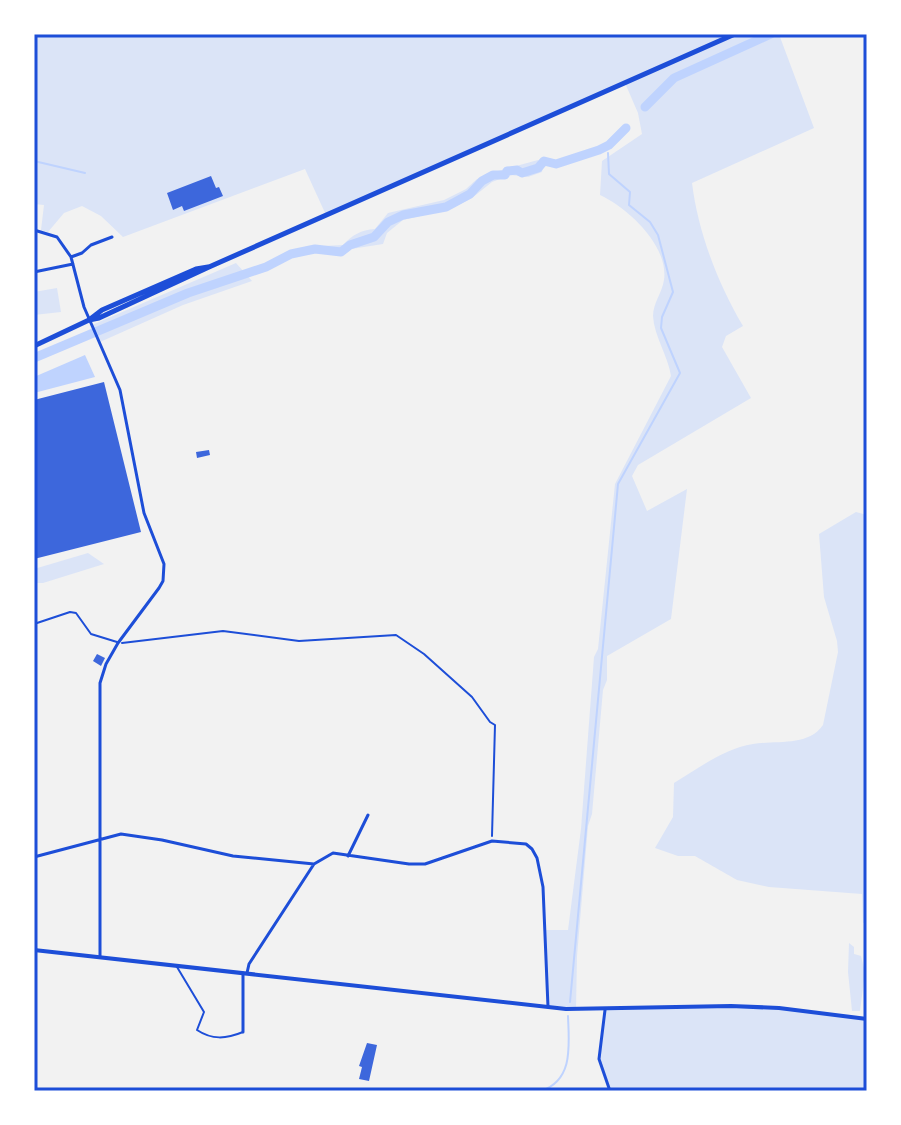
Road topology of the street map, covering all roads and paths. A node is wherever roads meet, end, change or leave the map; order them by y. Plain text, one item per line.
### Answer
1 (735, 34) edge
2 (34, 230) edge
3 (112, 237) dead end
4 (71, 257) junction
5 (73, 264) junction
6 (34, 272) edge
7 (89, 320) junction
8 (34, 346) edge
9 (34, 624) edge
10 (118, 643) junction
11 (368, 815) dead end
12 (100, 841) junction
13 (492, 841) junction
14 (348, 856) junction
15 (34, 857) edge
16 (314, 864) junction
17 (34, 950) edge
18 (100, 957) junction
19 (177, 966) junction
20 (245, 973) junction
21 (548, 1007) junction
22 (605, 1009) junction
23 (867, 1019) edge
24 (243, 1032) joint
25 (610, 1091) edge

1 - 7 main road
2 - 4 street
3 - 4 street
4 - 5 street
5 - 6 street
5 - 7 street
7 - 8 main road
7 - 10 street
9 - 10 lane
10 - 12 street
10 - 13 path
11 - 14 street
12 - 15 street
12 - 16 street
12 - 18 street
13 - 14 street
13 - 21 street
14 - 16 street
16 - 20 street
17 - 18 street
18 - 19 street
19 - 20 street
19 - 24 lane
20 - 21 street
20 - 24 street
21 - 22 street
22 - 23 street
22 - 25 street

